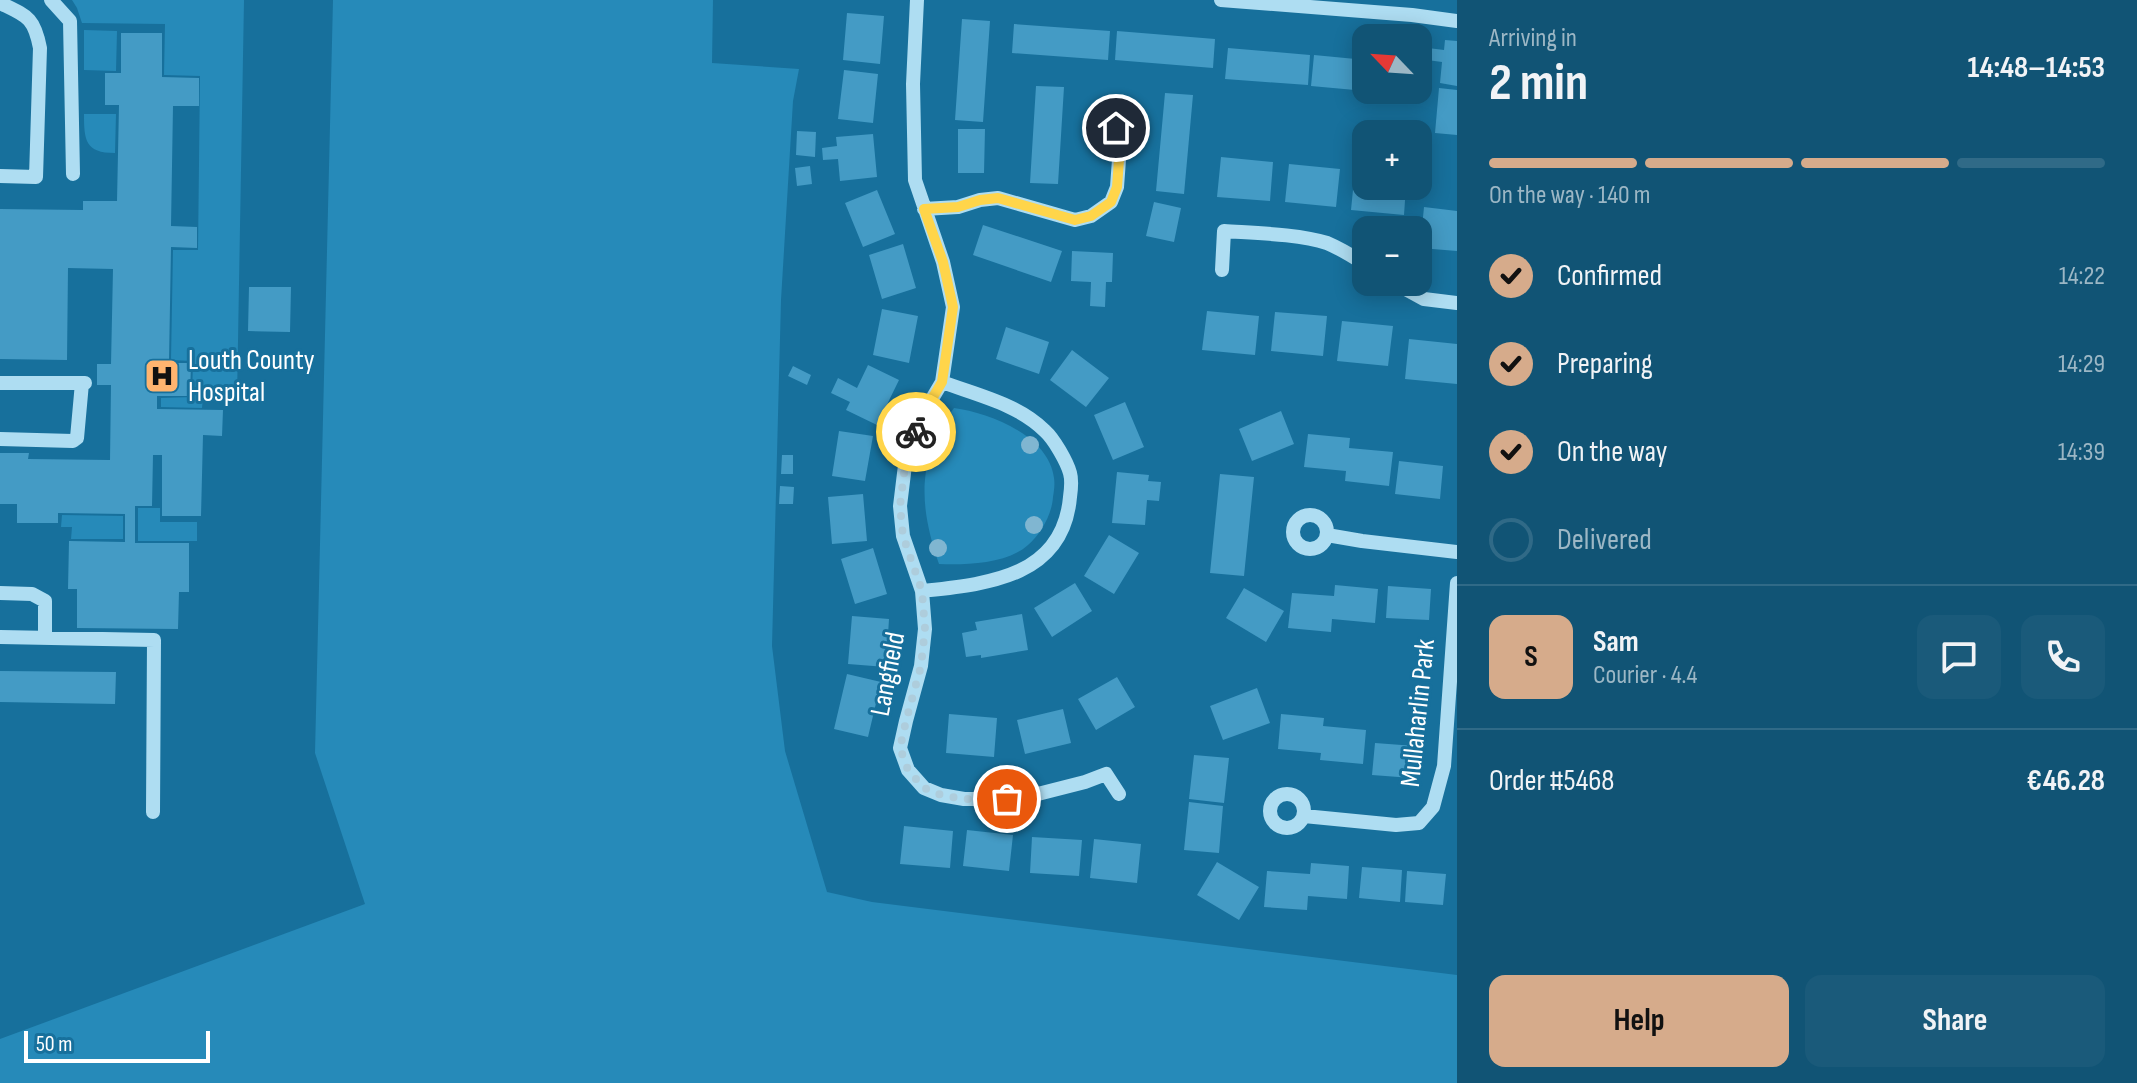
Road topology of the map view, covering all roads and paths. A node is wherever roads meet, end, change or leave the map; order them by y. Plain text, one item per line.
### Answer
1 (51, 0) edge
2 (917, 0) edge
3 (1222, 0) edge
4 (0, 3) edge
5 (1457, 21) edge
6 (1108, 114) dead end
7 (73, 174) dead end
8 (0, 176) edge
9 (924, 209) junction
10 (1352, 255) edge
11 (1222, 270) dead end
12 (1419, 296) edge
13 (1457, 303) edge
14 (942, 382) junction
15 (0, 383) edge
16 (0, 439) edge
17 (1327, 535) dead end
18 (1457, 552) edge
19 (1457, 583) edge
20 (922, 591) junction
21 (0, 593) edge
22 (0, 637) edge
23 (45, 637) junction
24 (1119, 794) dead end
25 (153, 812) dead end
26 (1304, 816) dead end

1 - 7 street
2 - 9 street, Langfield
3 - 5 street
4 - 8 street
6 - 9 street
9 - 14 street, Langfield
10 - 11 street
12 - 13 street
14 - 20 street, Langfield
14 - 20 street
15 - 16 street
17 - 18 street
19 - 26 street, Mullaharlin Park
20 - 24 street, Langfield
21 - 23 street
22 - 23 street
23 - 25 street

